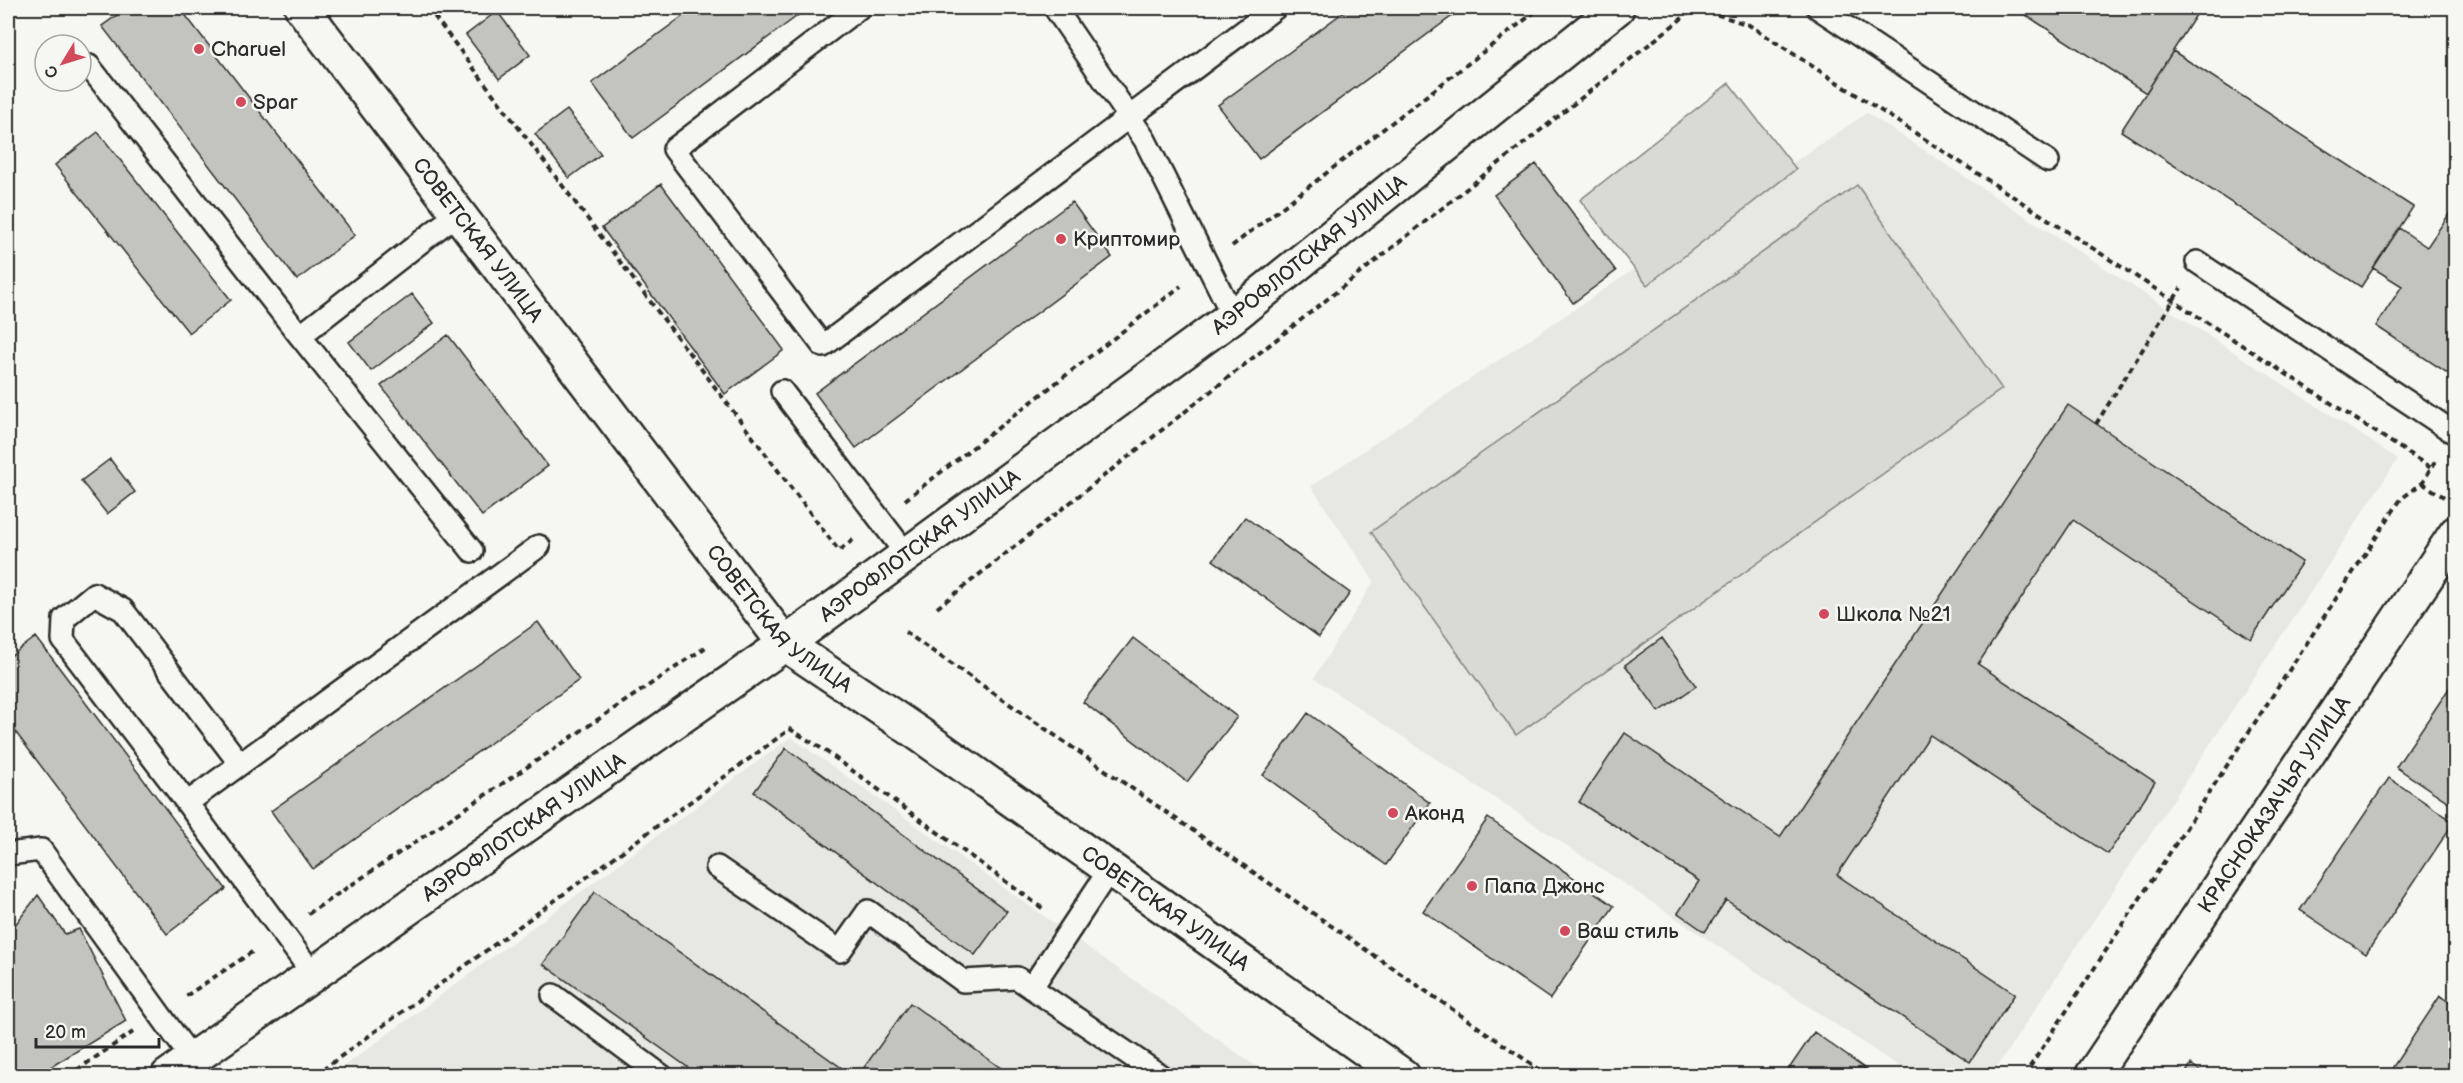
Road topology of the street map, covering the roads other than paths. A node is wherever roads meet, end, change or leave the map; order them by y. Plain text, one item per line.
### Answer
1 (302, 8) edge
2 (860, 8) edge
3 (1055, 8) edge
4 (1275, 8) edge
5 (1617, 8) edge
6 (1818, 8) edge
7 (93, 71) edge
8 (1130, 119) junction
9 (2048, 161) dead end
10 (458, 213) junction
11 (2197, 262) road end
12 (1233, 316) junction
13 (300, 336) junction
14 (782, 391) dead end
15 (2456, 434) edge
16 (2456, 533) edge
17 (539, 546) dead end
18 (472, 551) dead end
19 (907, 555) junction
20 (785, 644) junction
21 (240, 764) junction
22 (187, 802) junction
23 (8, 854) edge
24 (717, 867) dead end
25 (1110, 869) junction
26 (313, 974) junction
27 (1032, 987) junction
28 (553, 995) dead end
29 (180, 1067) edge
30 (662, 1076) edge
31 (1161, 1076) edge
32 (1403, 1076) edge
33 (2092, 1076) edge

1 - 10 street, СОВЕТСКАЯ УЛИЦА
2 - 8 lane
3 - 8 lane
4 - 8 lane
5 - 12 street, АЭРОФЛОТСКАЯ УЛИЦА
6 - 9 lane
7 - 13 lane
8 - 12 lane
10 - 13 lane
10 - 20 street, СОВЕТСКАЯ УЛИЦА
11 - 15 lane
12 - 19 street, АЭРОФЛОТСКАЯ УЛИЦА
13 - 18 lane
14 - 19 lane
16 - 33 street, КРАСНОКАЗАЧЬЯ УЛИЦА
17 - 21 lane
19 - 20 street, АЭРОФЛОТСКАЯ УЛИЦА
20 - 25 street, СОВЕТСКАЯ УЛИЦА
20 - 26 street, АЭРОФЛОТСКАЯ УЛИЦА
21 - 22 lane
21 - 22 lane
22 - 26 lane
23 - 29 lane
24 - 27 lane
25 - 27 lane
25 - 32 street, СОВЕТСКАЯ УЛИЦА
26 - 29 street, АЭРОФЛОТСКАЯ УЛИЦА
27 - 31 lane
28 - 30 lane

